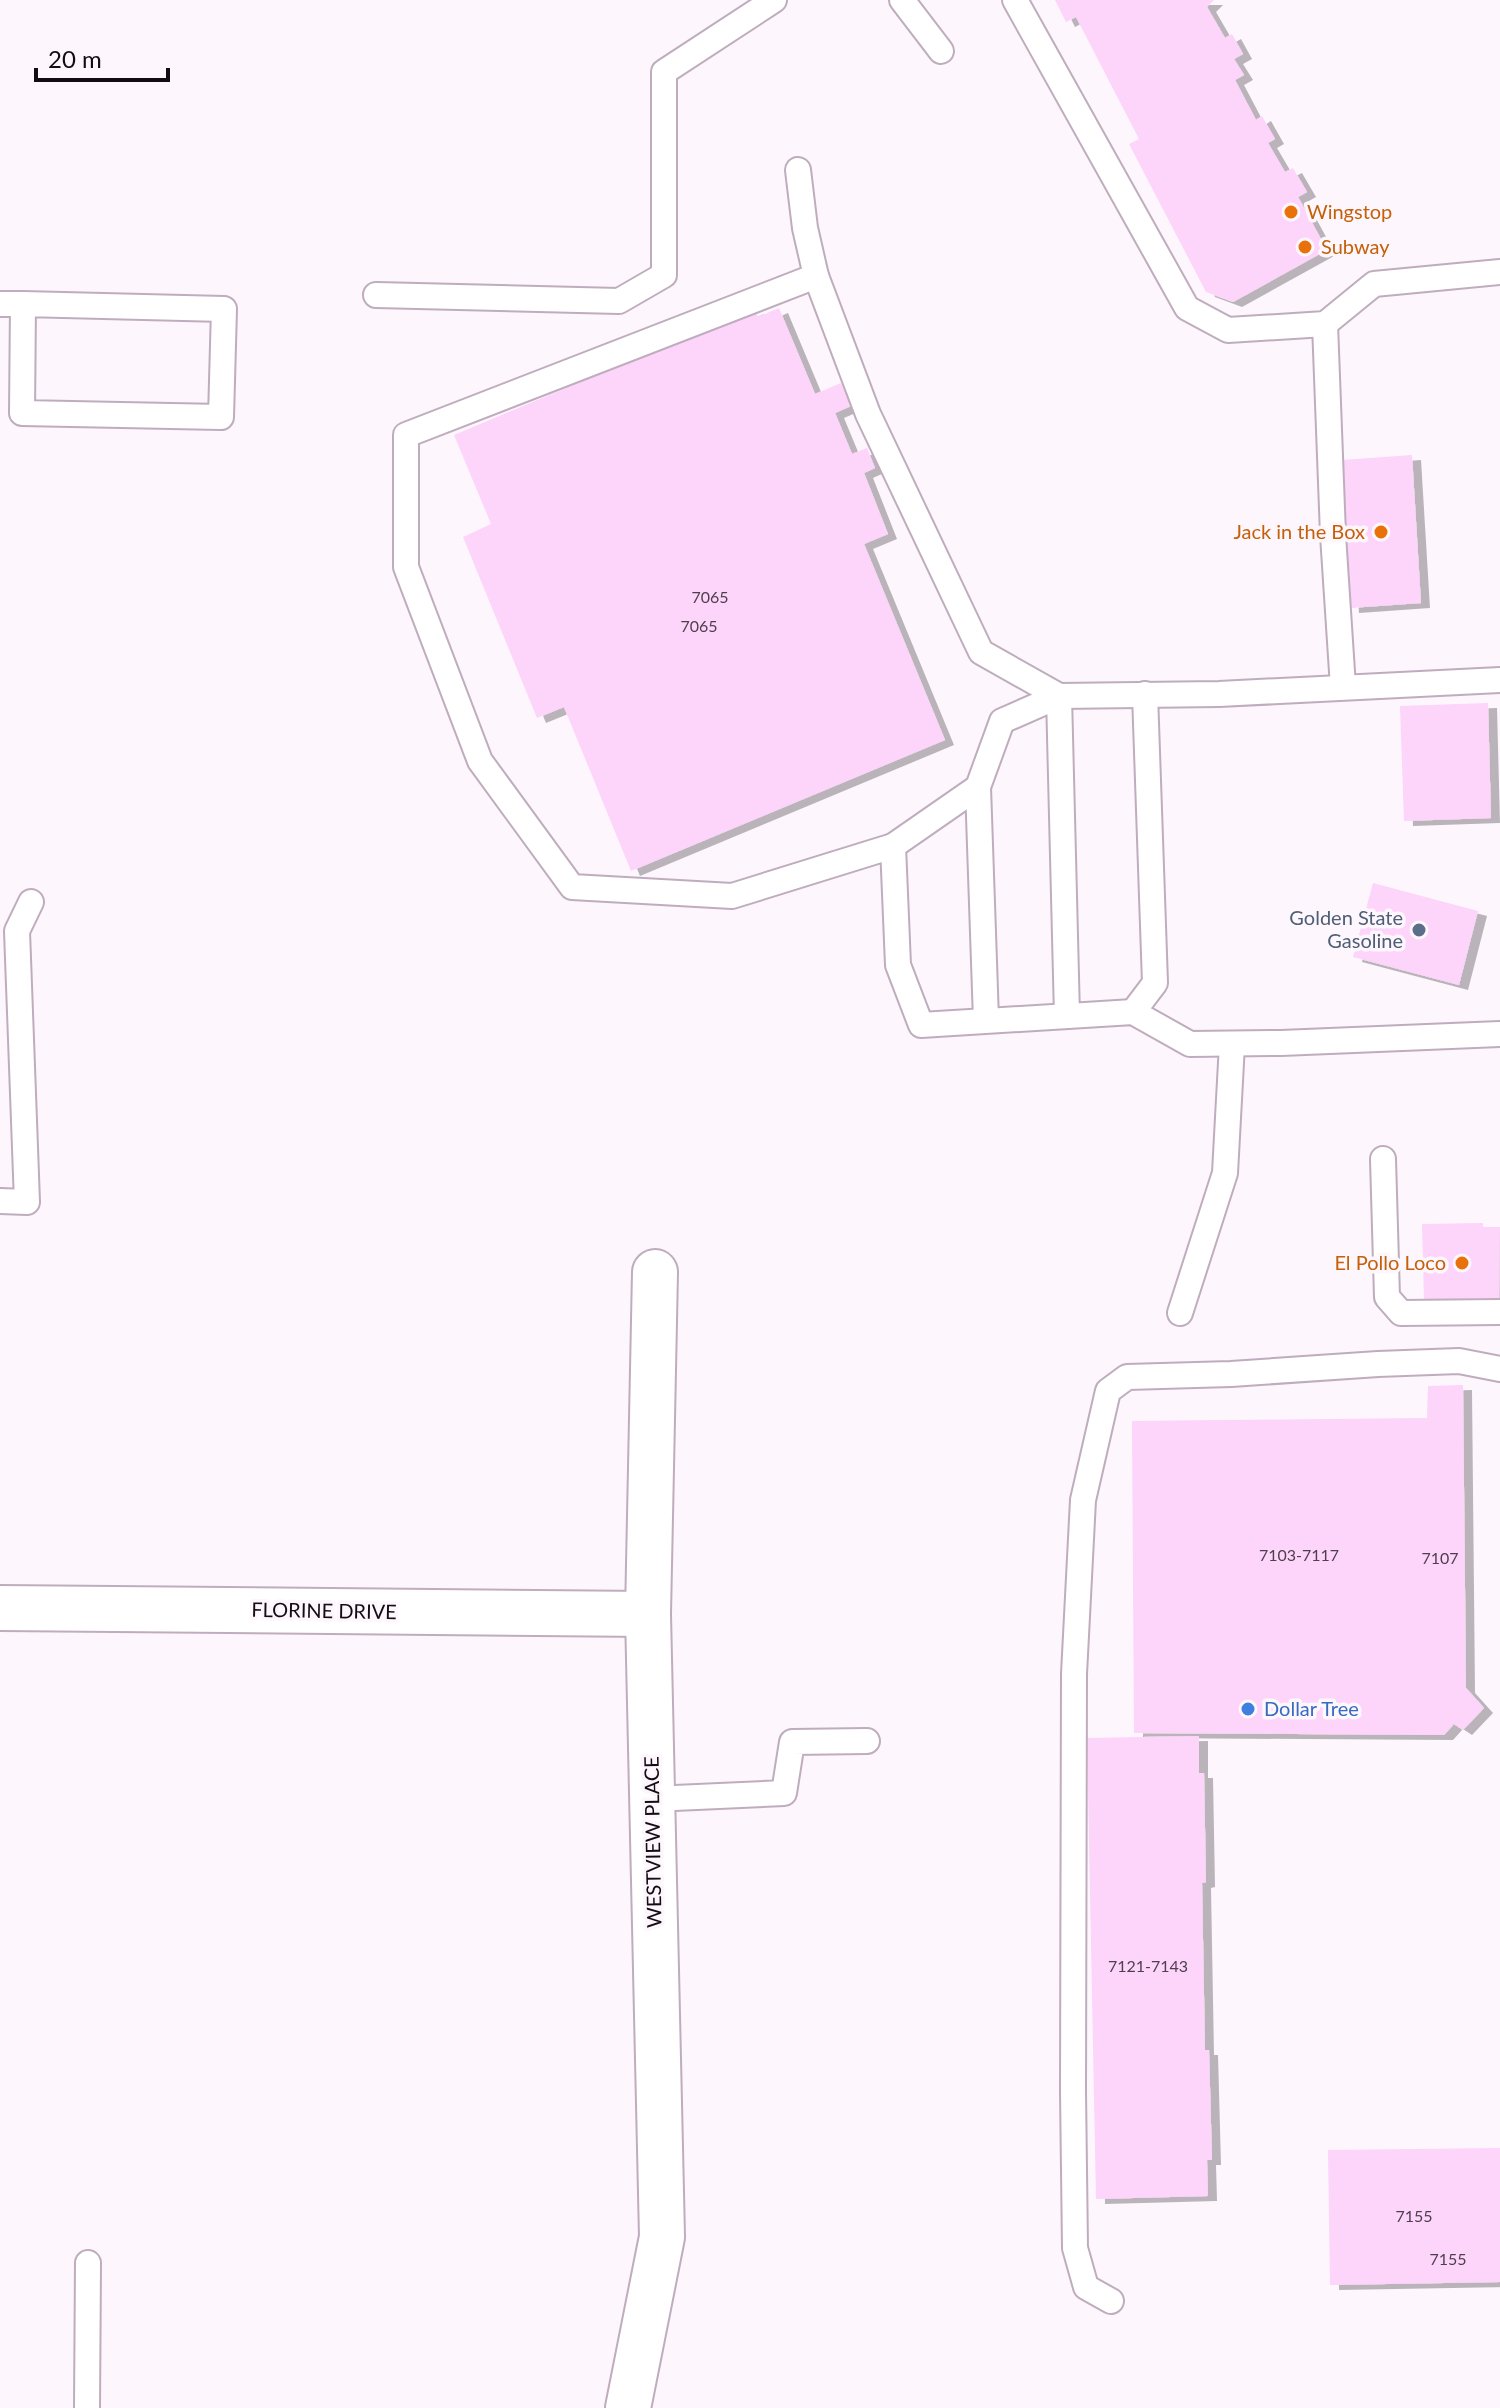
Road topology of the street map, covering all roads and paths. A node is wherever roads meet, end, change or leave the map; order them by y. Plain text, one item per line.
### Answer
1 (774, 0) edge
2 (902, 0) edge
3 (1015, 0) edge
4 (941, 51) dead end
5 (798, 170) dead end
6 (1500, 272) edge
7 (816, 276) junction
8 (376, 295) dead end
9 (12, 304) edge
10 (1325, 324) junction
11 (1500, 680) edge
12 (1343, 687) junction
13 (1145, 694) junction
14 (1059, 696) junction
15 (978, 787) junction
16 (893, 846) junction
17 (31, 902) dead end
18 (1133, 1012) junction
19 (1067, 1016) junction
20 (986, 1020) junction
21 (1500, 1034) edge
22 (1232, 1044) junction
23 (1383, 1159) dead end
24 (0, 1201) edge
25 (655, 1272) dead end
26 (1500, 1312) edge
27 (1180, 1313) dead end
28 (1500, 1369) edge
29 (0, 1608) edge
30 (648, 1614) junction
31 (867, 1741) dead end
32 (652, 1799) junction
33 (88, 2263) dead end
34 (1111, 2301) dead end
35 (87, 2408) edge
36 (628, 2408) edge

1 - 8 lane
2 - 4 lane
3 - 10 lane
5 - 7 lane
6 - 10 lane
7 - 14 lane
7 - 16 lane
9 - 9 lane
10 - 12 lane
11 - 12 lane
12 - 13 lane
13 - 14 lane
13 - 18 lane
14 - 15 lane
14 - 19 lane
15 - 16 lane
15 - 20 lane
16 - 20 lane
17 - 24 lane
18 - 19 lane
18 - 22 lane
19 - 20 lane
21 - 22 lane
22 - 27 lane
23 - 26 lane
25 - 30 street, WESTVIEW PLACE
28 - 34 lane
29 - 30 street, FLORINE DRIVE
30 - 32 street, WESTVIEW PLACE
31 - 32 lane
32 - 36 street, WESTVIEW PLACE
33 - 35 lane

